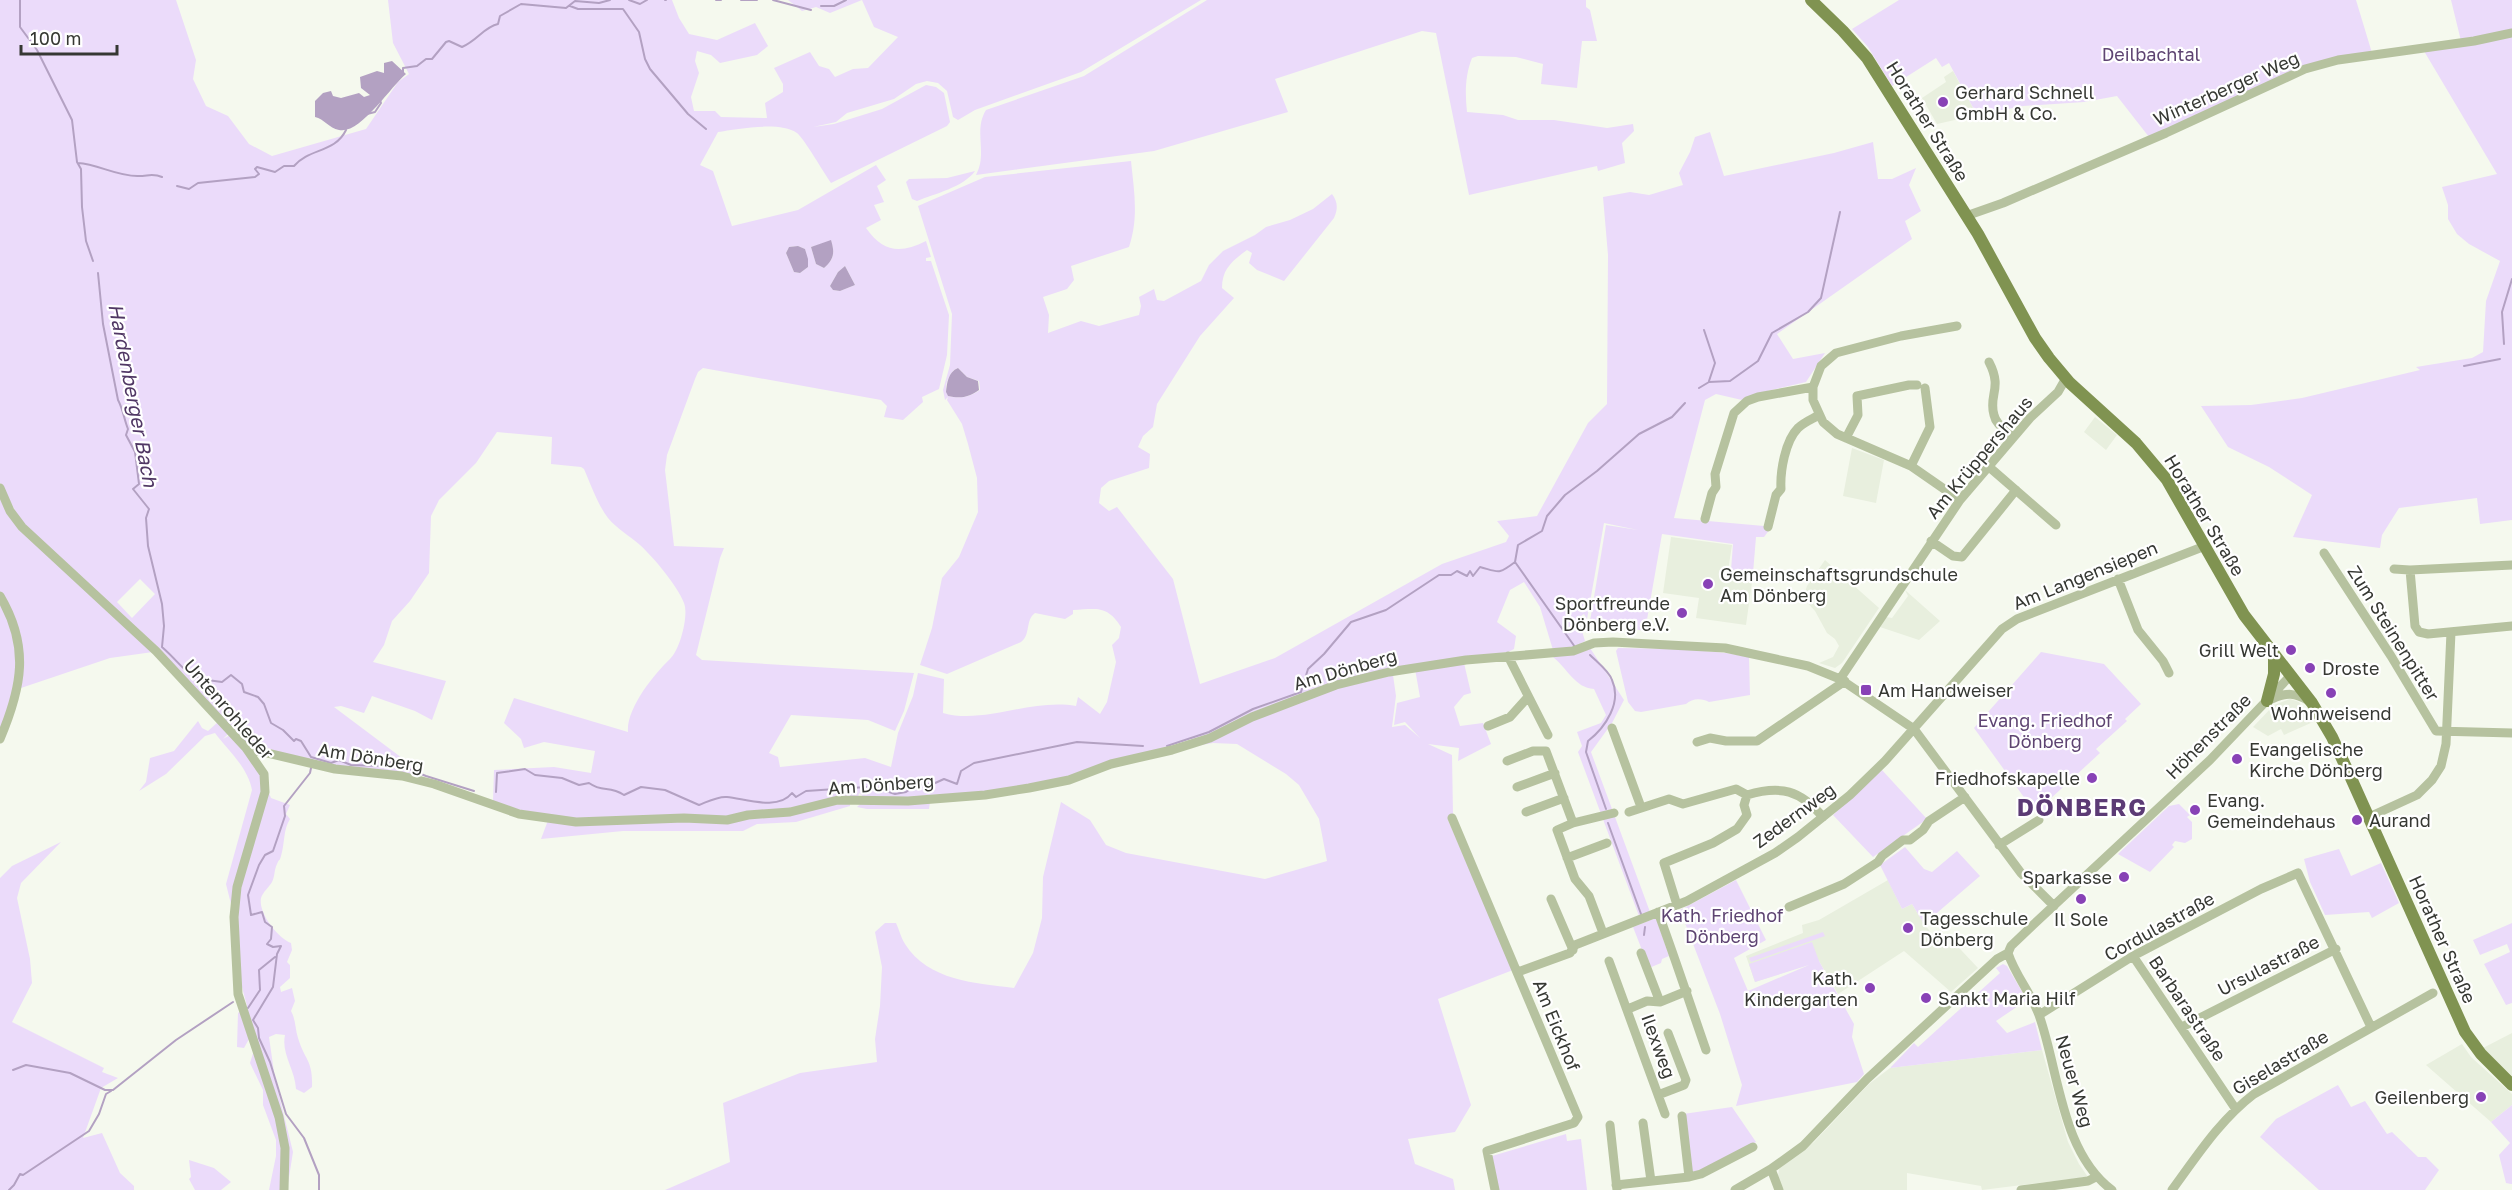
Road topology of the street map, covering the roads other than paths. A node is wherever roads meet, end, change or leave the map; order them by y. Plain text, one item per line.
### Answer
1 (1811, 0) edge
2 (2512, 33) edge
3 (1966, 216) junction
4 (1957, 326) dead end
5 (1989, 362) dead end
6 (2066, 378) junction
7 (1813, 387) junction
8 (1819, 415) junction
9 (1846, 438) junction
10 (2013, 438) junction
11 (1911, 466) junction
12 (1988, 466) junction
13 (0, 488) edge
14 (2016, 490) junction
15 (1960, 500) junction
16 (1705, 519) dead end
17 (2056, 525) dead end
18 (1768, 527) dead end
19 (1931, 541) junction
20 (2205, 546) junction
21 (2324, 553) dead end
22 (2512, 565) edge
23 (2394, 569) dead end
24 (2410, 570) junction
25 (2118, 579) junction
26 (0, 597) edge
27 (2512, 626) edge
28 (2451, 632) junction
29 (2274, 654) junction
30 (1508, 656) junction
31 (2169, 673) dead end
32 (2291, 675) junction
33 (1843, 680) junction
34 (1528, 697) junction
35 (2267, 701) junction
36 (2312, 703) junction
37 (1488, 726) dead end
38 (1612, 728) dead end
39 (1914, 729) junction
40 (2446, 732) junction
41 (2512, 733) edge
42 (1548, 735) dead end
43 (0, 739) edge
44 (1697, 742) dead end
45 (246, 748) junction
46 (1507, 761) dead end
47 (1555, 773) junction
48 (1517, 786) dead end
49 (1747, 795) junction
50 (1965, 797) junction
51 (1564, 798) junction
52 (1641, 807) junction
53 (1526, 812) dead end
54 (1629, 812) dead end
55 (1614, 813) dead end
56 (1823, 817) junction
57 (2369, 817) junction
58 (1452, 818) dead end
59 (2039, 820) dead end
60 (1573, 823) junction
61 (1607, 843) dead end
62 (1999, 844) junction
63 (1567, 858) junction
64 (1551, 899) dead end
65 (1677, 905) junction
66 (2054, 906) junction
67 (1789, 907) dead end
68 (1658, 912) junction
69 (1603, 933) junction
70 (2336, 949) junction
71 (1573, 950) junction
72 (1641, 953) dead end
73 (2008, 954) junction
74 (2133, 956) junction
75 (1609, 961) dead end
76 (1518, 972) junction
77 (1687, 991) junction
78 (2433, 993) dead end
79 (1660, 1002) junction
80 (1628, 1009) junction
81 (2039, 1015) junction
82 (2182, 1027) junction
83 (2371, 1027) junction
84 (1668, 1033) dead end
85 (1706, 1050) dead end
86 (2512, 1085) edge
87 (1658, 1095) junction
88 (2235, 1108) junction
89 (1665, 1114) dead end
90 (1682, 1116) dead end
91 (1643, 1123) dead end
92 (1610, 1125) dead end
93 (1753, 1147) dead end
94 (1772, 1168) junction
95 (1689, 1177) junction
96 (1670, 1179) junction
97 (2098, 1180) junction
98 (1651, 1181) junction
99 (1617, 1187) edge
100 (284, 1190) edge
101 (1495, 1190) edge
102 (1672, 1190) edge
103 (1735, 1190) edge
104 (1779, 1190) edge
105 (2021, 1190) edge
106 (2112, 1190) edge
107 (2172, 1190) edge

1 - 3 main road, Horather Straße
2 - 3 street, Winterberger Weg
3 - 6 main road, Horather Straße
4 - 7 street
5 - 10 street
6 - 10 street, Am Krüppershaus
6 - 20 main road, Horather Straße
7 - 8 street
7 - 16 street
8 - 9 street
8 - 18 street
9 - 11 street
9 - 11 street
10 - 12 street, Am Krüppershaus
11 - 15 street
12 - 14 street
12 - 15 street, Am Krüppershaus
13 - 45 street, Untenrohleder
14 - 17 street
14 - 19 street
15 - 19 street, Am Krüppershaus
19 - 33 street, Am Krüppershaus
20 - 25 street, Am Langensiepen
20 - 29 main road, Horather Straße
21 - 40 street, Zum Steinenpitter
22 - 24 street
23 - 24 street
24 - 28 street
25 - 31 street
25 - 39 street, Am Langensiepen
26 - 43 street
27 - 28 street
28 - 40 street
29 - 32 main road, Horather Straße
29 - 35 main road
30 - 33 street, Am Dönberg
30 - 34 street
30 - 45 street, Am Dönberg
32 - 35 street, Höhenstraße
32 - 36 main road, Horather Straße
33 - 39 street, Am Dönberg
33 - 44 street
34 - 37 street
34 - 42 street
35 - 36 street
35 - 66 street, Höhenstraße
36 - 57 main road, Horather Straße
38 - 52 street
39 - 50 street, Am Dönberg
39 - 56 street, Zedernweg
40 - 41 street
40 - 57 street
45 - 100 street, Untenrohleder
46 - 47 street
47 - 48 street
47 - 51 street
49 - 52 street
49 - 56 street
49 - 65 street
50 - 62 street, Am Dönberg
50 - 67 street
51 - 53 street
51 - 60 street
52 - 54 street
55 - 60 street
56 - 65 street, Zedernweg
57 - 86 main road, Horather Straße
58 - 76 street, Am Eickhof
59 - 62 street
60 - 63 street
61 - 63 street
62 - 66 street, Am Dönberg
63 - 69 street
64 - 71 street
65 - 68 street, Zedernweg
66 - 73 street, Höhenstraße
68 - 69 street, Zedernweg
68 - 77 street
69 - 71 street, Zedernweg
70 - 74 street, Cordulastraße
70 - 82 street, Ursulastraße
70 - 83 street
71 - 76 street, Zedernweg
72 - 79 street, Ilexweg
73 - 81 street, Neuer Weg
73 - 94 street, Höhenstraße
74 - 81 street, Cordulastraße
74 - 82 street, Barbarastraße
75 - 80 street, Ilexweg
76 - 101 street, Am Eickhof
77 - 79 street, Ilexweg
77 - 85 street
78 - 83 street, Giselastraße
79 - 80 street, Ilexweg
80 - 87 street, Ilexweg
81 - 97 street, Neuer Weg
82 - 88 street, Barbarastraße
83 - 88 street, Giselastraße
84 - 87 street, Ilexweg
87 - 89 street, Ilexweg
88 - 107 street, Giselastraße
90 - 95 street
91 - 98 street
92 - 99 street
93 - 95 street
94 - 103 street, Höhenstraße
94 - 104 street
95 - 96 street
96 - 98 street
96 - 102 street
97 - 105 street
97 - 106 street
98 - 99 street

